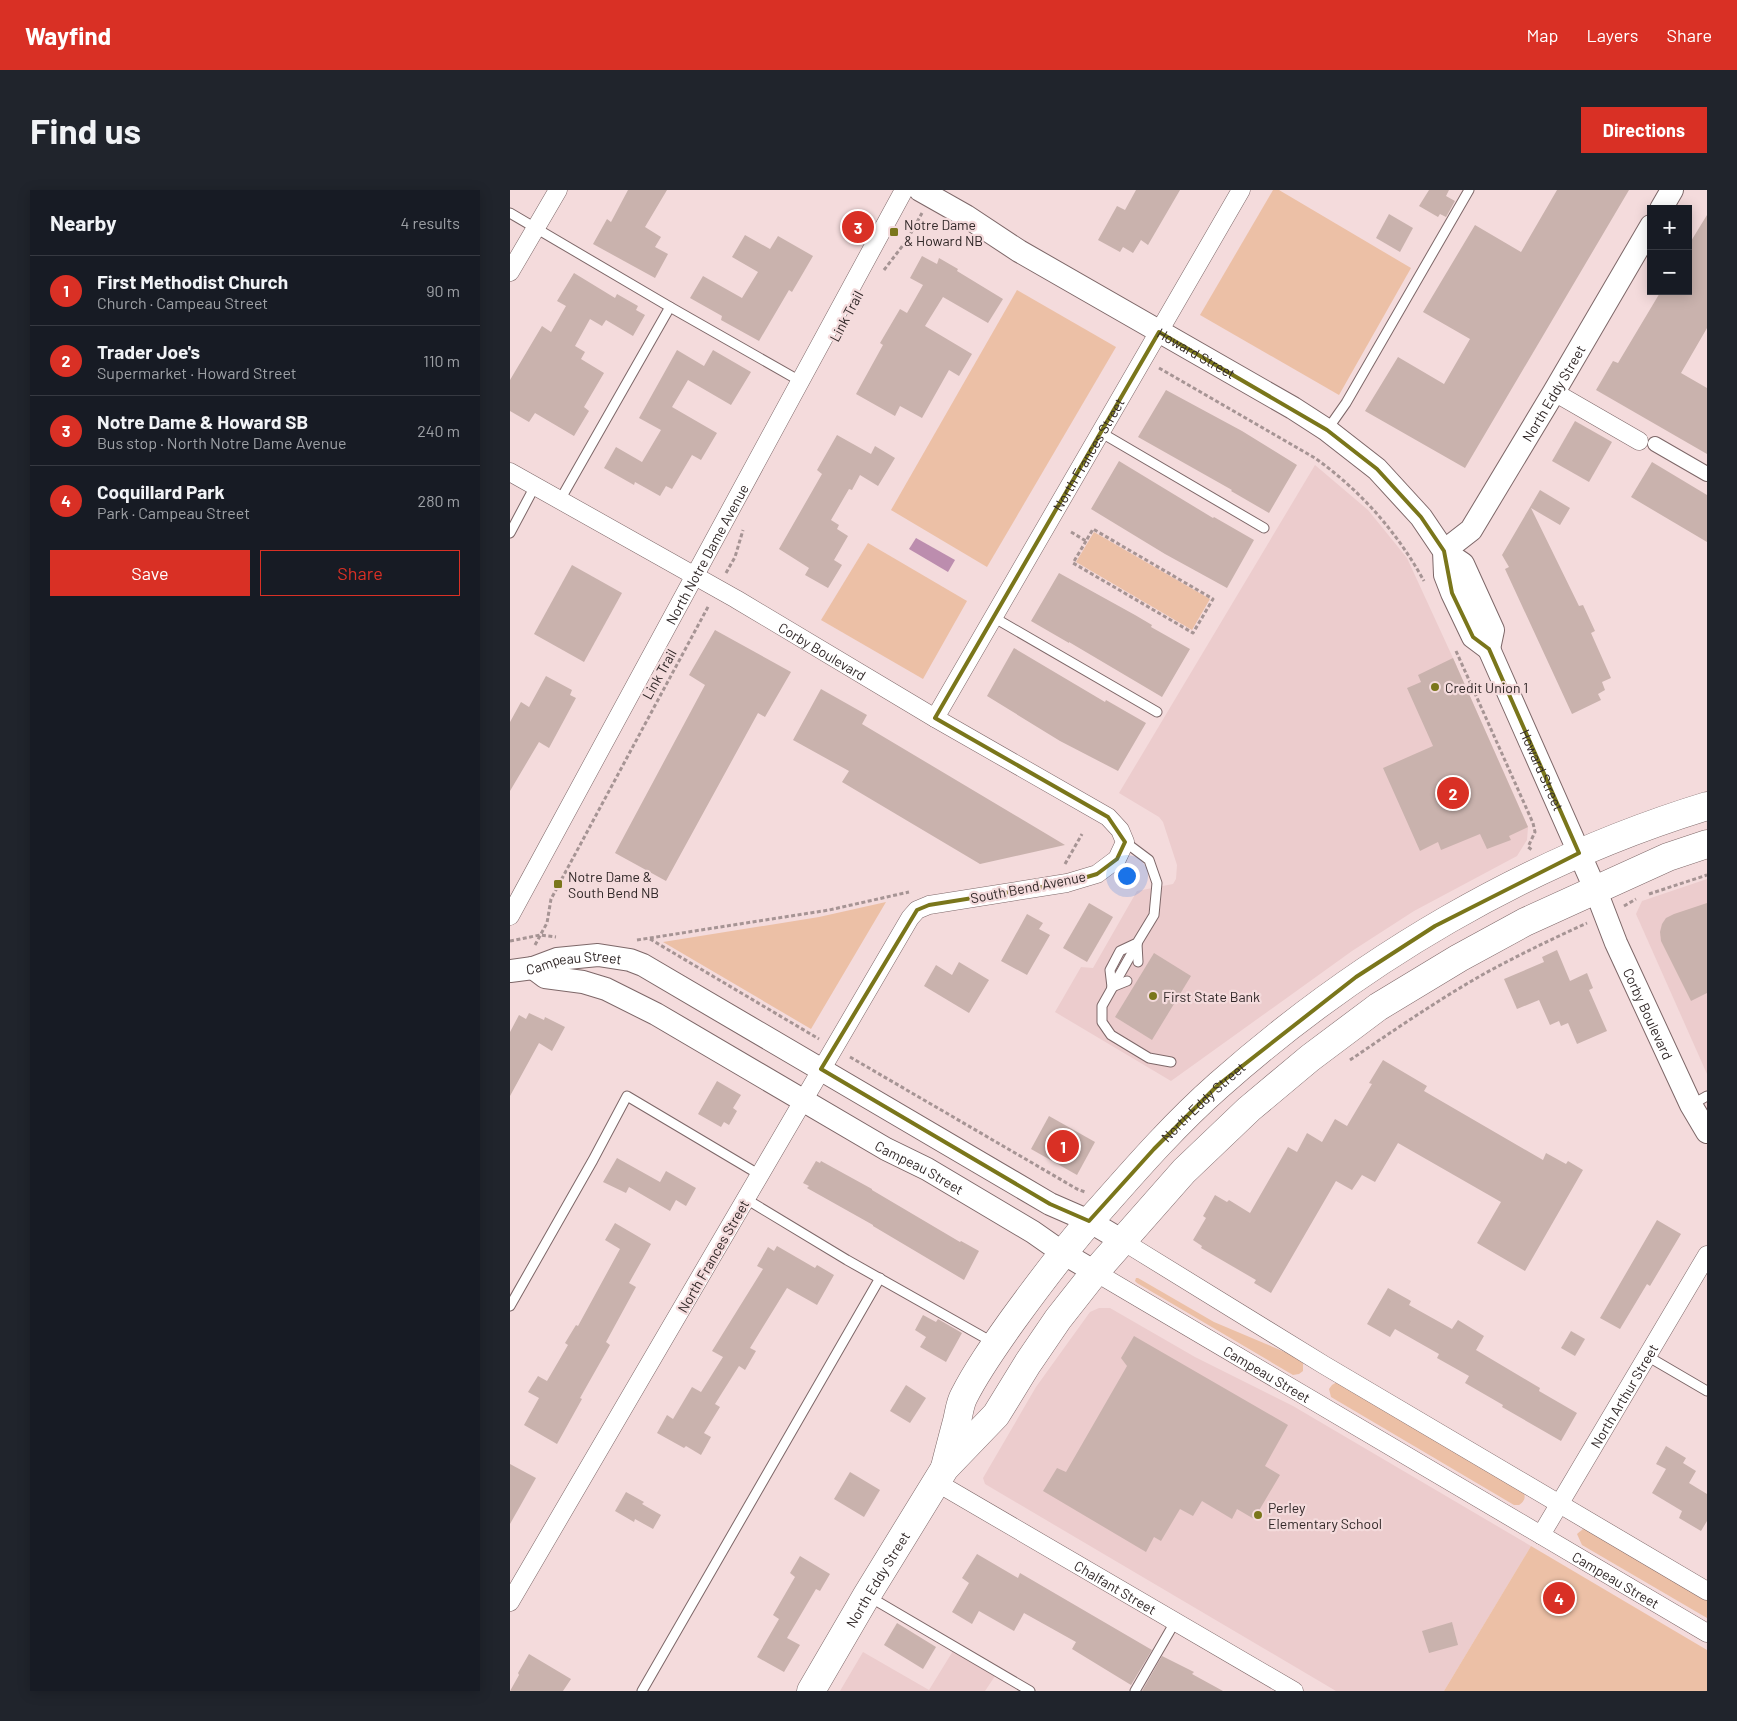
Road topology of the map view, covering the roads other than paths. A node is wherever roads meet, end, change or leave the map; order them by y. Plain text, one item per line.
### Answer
1 (558, 190) edge
2 (904, 190) edge
3 (1241, 190) edge
4 (1469, 190) edge
5 (1672, 190) edge
6 (925, 193) edge
7 (1663, 205) edge
8 (510, 213) edge
9 (536, 228) junction
10 (1647, 233) edge
11 (510, 272) edge
12 (670, 307) junction
13 (1159, 332) junction
14 (800, 380) junction
15 (1554, 392) junction
16 (1327, 430) junction
17 (1100, 432) junction
18 (1647, 442) joint
19 (510, 472) edge
20 (1707, 474) edge
21 (536, 486) junction
22 (560, 500) junction
23 (1264, 528) dead end
24 (510, 533) edge
25 (1444, 552) junction
26 (694, 575) junction
27 (993, 617) junction
28 (1157, 712) dead end
29 (935, 718) junction
30 (1707, 806) edge
31 (1126, 842) junction
32 (1707, 844) edge
33 (1579, 853) junction
34 (1596, 891) junction
35 (917, 910) joint
36 (510, 916) edge
37 (1137, 943) junction
38 (1138, 962) dead end
39 (533, 968) junction
40 (510, 970) edge
41 (1127, 981) dead end
42 (1112, 987) junction
43 (1171, 1062) dead end
44 (821, 1069) junction
45 (803, 1100) junction
46 (1699, 1101) edge
47 (1707, 1132) edge
48 (760, 1175) junction
49 (746, 1199) junction
50 (1089, 1221) junction
51 (1122, 1240) junction
52 (1063, 1253) junction
53 (1707, 1255) edge
54 (1095, 1272) junction
55 (880, 1278) junction
56 (510, 1306) edge
57 (996, 1344) junction
58 (1647, 1356) junction
59 (1707, 1391) edge
60 (940, 1475) junction
61 (1559, 1504) junction
62 (1541, 1535) junction
63 (1707, 1591) edge
64 (867, 1595) junction
65 (510, 1602) edge
66 (1176, 1622) junction
67 (1707, 1633) edge
68 (642, 1691) edge
69 (811, 1691) edge
70 (1030, 1691) edge
71 (1136, 1691) edge
72 (1294, 1691) edge

1 - 9 street
2 - 14 street, North Notre Dame Avenue
3 - 13 street, North Frances Street
4 - 16 lane
5 - 7 street
6 - 13 street, Howard Street
8 - 9 lane
9 - 11 street
9 - 12 lane
10 - 15 street, North Eddy Street
12 - 14 lane
12 - 22 lane
13 - 16 street, Howard Street
13 - 17 street, North Frances Street
14 - 26 street, North Notre Dame Avenue
15 - 18 street
15 - 25 street, North Eddy Street
16 - 25 street, Howard Street
17 - 23 lane
17 - 27 street, North Frances Street
18 - 20 street
19 - 21 street, Corby Boulevard
21 - 22 street, Corby Boulevard
21 - 24 lane
22 - 26 street, Corby Boulevard
25 - 33 street, Howard Street
26 - 29 street, Corby Boulevard
26 - 36 street, North Notre Dame Avenue
27 - 28 lane
27 - 29 street, North Frances Street
29 - 31 street, Corby Boulevard
30 - 33 main road
31 - 35 street, South Bend Avenue
31 - 37 lane
32 - 34 main road
33 - 34 street, Howard Street
33 - 50 main road, North Eddy Street
34 - 46 street, Corby Boulevard
34 - 51 main road, North Eddy Street
35 - 44 street, North Frances Street
37 - 38 lane
37 - 42 lane
39 - 40 street
39 - 44 street, Campeau Street
39 - 45 street, Campeau Street
41 - 42 lane
42 - 43 lane
44 - 45 street, North Frances Street
44 - 50 street, Campeau Street
45 - 48 street, North Frances Street
45 - 52 street, Campeau Street
46 - 47 street, Corby Boulevard
48 - 49 street, North Frances Street
48 - 56 lane
49 - 55 lane
49 - 65 street, North Frances Street
50 - 51 street, Campeau Street
50 - 52 main road, North Eddy Street
51 - 54 main road, North Eddy Street
51 - 61 street, Campeau Street
52 - 54 street, Campeau Street
52 - 57 main road, North Eddy Street
53 - 58 street, North Arthur Street
54 - 60 main road, North Eddy Street
54 - 62 street, Campeau Street
55 - 57 lane
55 - 68 lane
57 - 60 main road, North Eddy Street
58 - 59 lane
58 - 61 street, North Arthur Street
60 - 64 main road, North Eddy Street
60 - 66 street, Chalfant Street
61 - 62 street, North Arthur Street
61 - 63 street, Campeau Street
62 - 67 street, Campeau Street
64 - 69 main road, North Eddy Street
64 - 70 lane
66 - 71 lane
66 - 72 street, Chalfant Street

